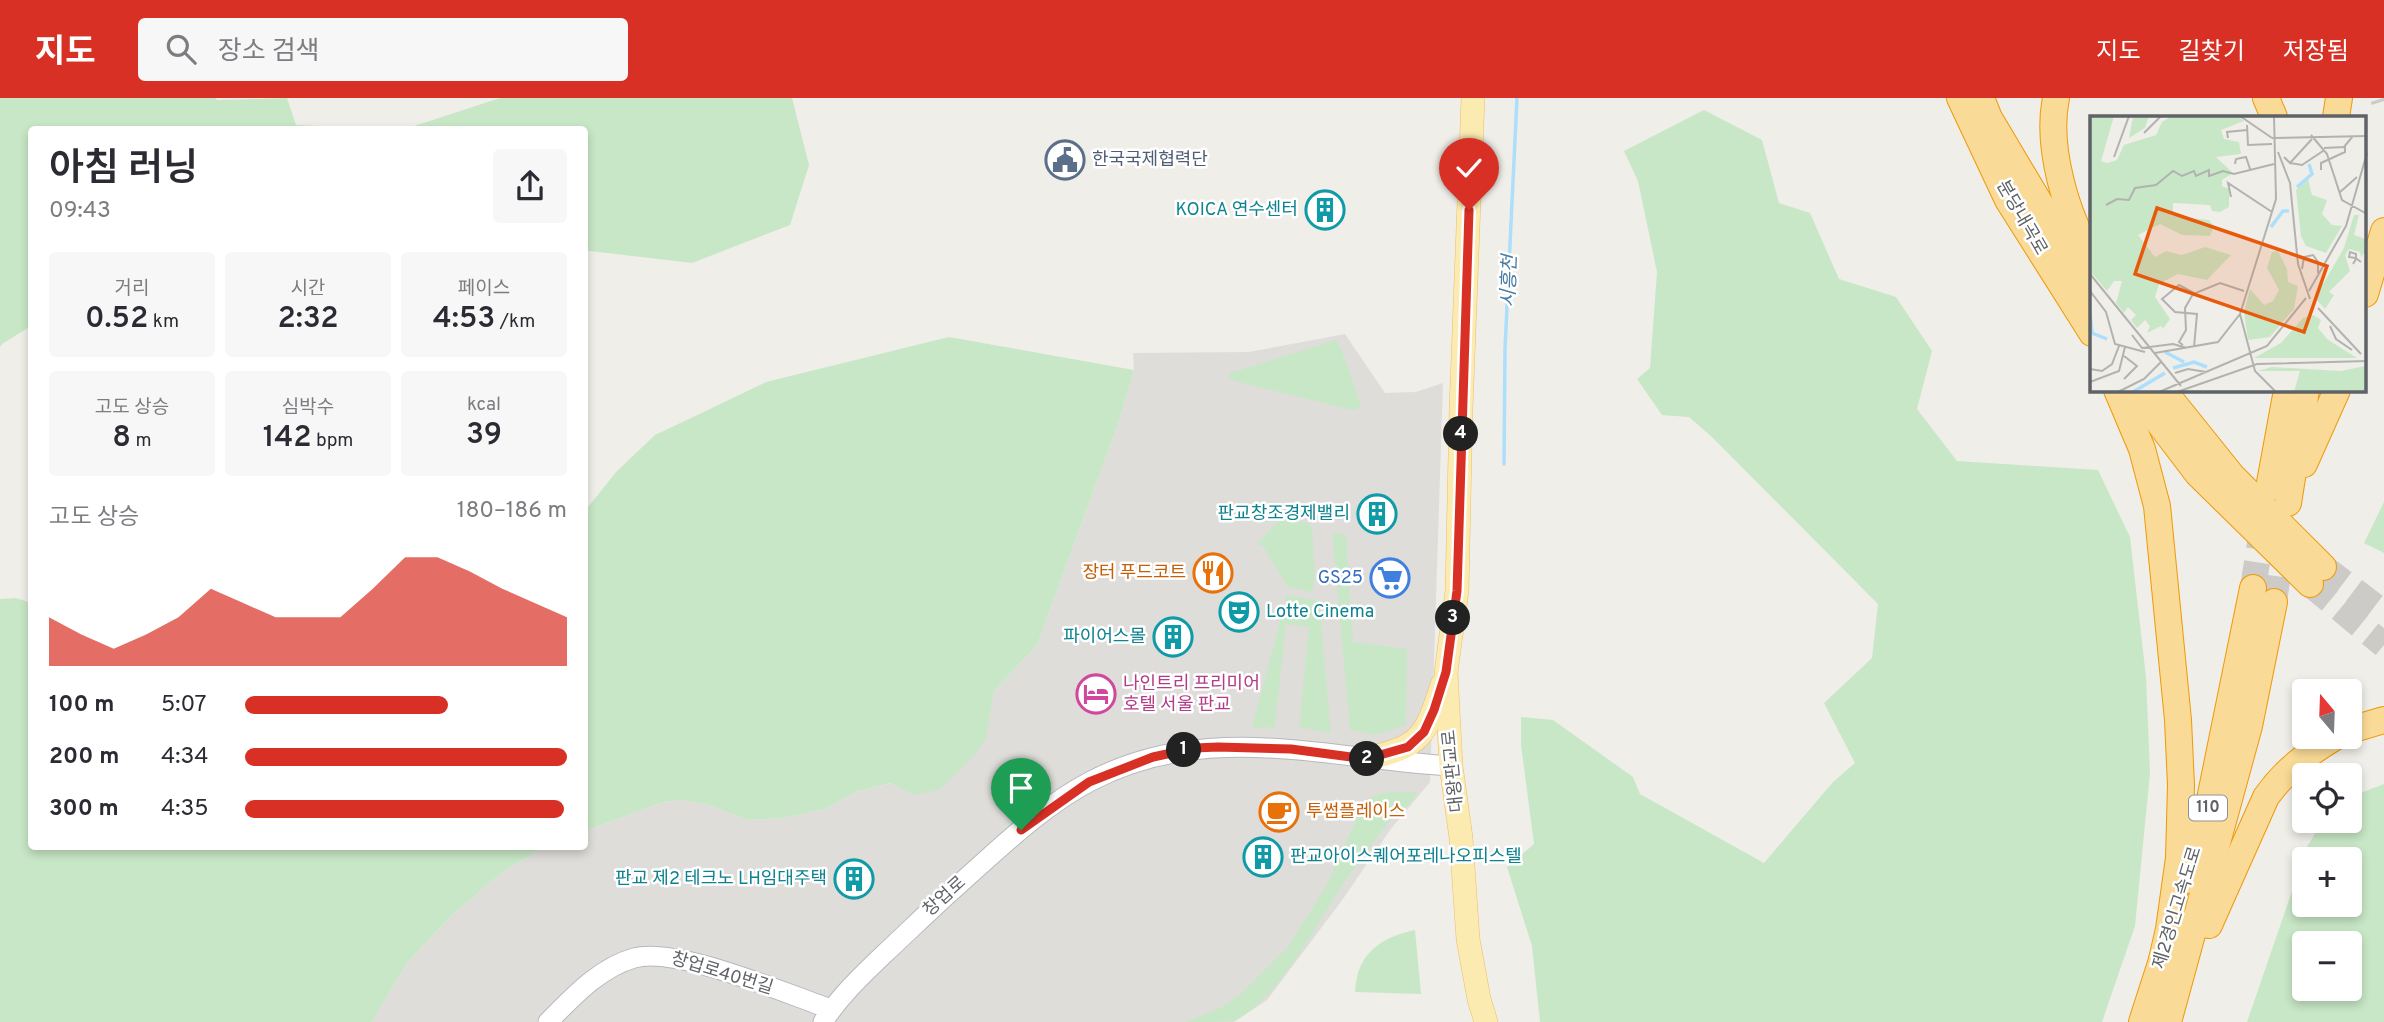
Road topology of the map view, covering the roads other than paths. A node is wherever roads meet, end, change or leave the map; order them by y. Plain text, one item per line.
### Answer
1 (1473, 98) edge
2 (1960, 98) edge
3 (1981, 98) edge
4 (2056, 98) edge
5 (2266, 98) edge
6 (2339, 98) edge
7 (2356, 98) edge
8 (2274, 116) edge
9 (2336, 116) edge
10 (2352, 116) edge
11 (2384, 231) edge
12 (2090, 253) edge
13 (2090, 288) edge
14 (2063, 290) junction
15 (2366, 291) edge
16 (2090, 330) edge
17 (2090, 338) edge
18 (2118, 392) edge
19 (2136, 392) edge
20 (2165, 392) edge
21 (2178, 392) edge
22 (2287, 392) edge
23 (2305, 392) edge
24 (2336, 392) edge
25 (2232, 476) junction
26 (2283, 494) junction
27 (1446, 672) junction
28 (2384, 720) edge
29 (2362, 726) edge
30 (2317, 749) edge
31 (1366, 759) junction
32 (1451, 766) junction
33 (2159, 972) junction
34 (1479, 999) junction
35 (827, 1016) edge
36 (2170, 1018) edge
37 (548, 1022) edge
38 (1476, 1022) edge
39 (1486, 1022) edge
40 (2142, 1022) edge

1 - 27 main road, 대왕판교로
2 - 14 highway, 분당내곡로
3 - 13 highway, 분당내곡로
4 - 12 highway
5 - 8 highway
6 - 9 highway
7 - 10 highway
11 - 15 highway
14 - 16 highway, 분당내곡로
14 - 17 highway
18 - 33 highway
19 - 25 highway
20 - 25 highway
21 - 25 highway
22 - 26 highway
23 - 26 highway
24 - 26 highway
27 - 31 main road
27 - 32 main road, 대왕판교로
28 - 29 highway
30 - 36 highway
31 - 32 street, 창업로
31 - 35 street, 창업로
32 - 34 main road, 대왕판교로
33 - 36 highway, 제2경인고속도로 / 110
33 - 40 highway, 제2경인고속도로 / 110
34 - 38 main road
34 - 39 main road, 대왕판교로
35 - 37 street, 창업로40번길

